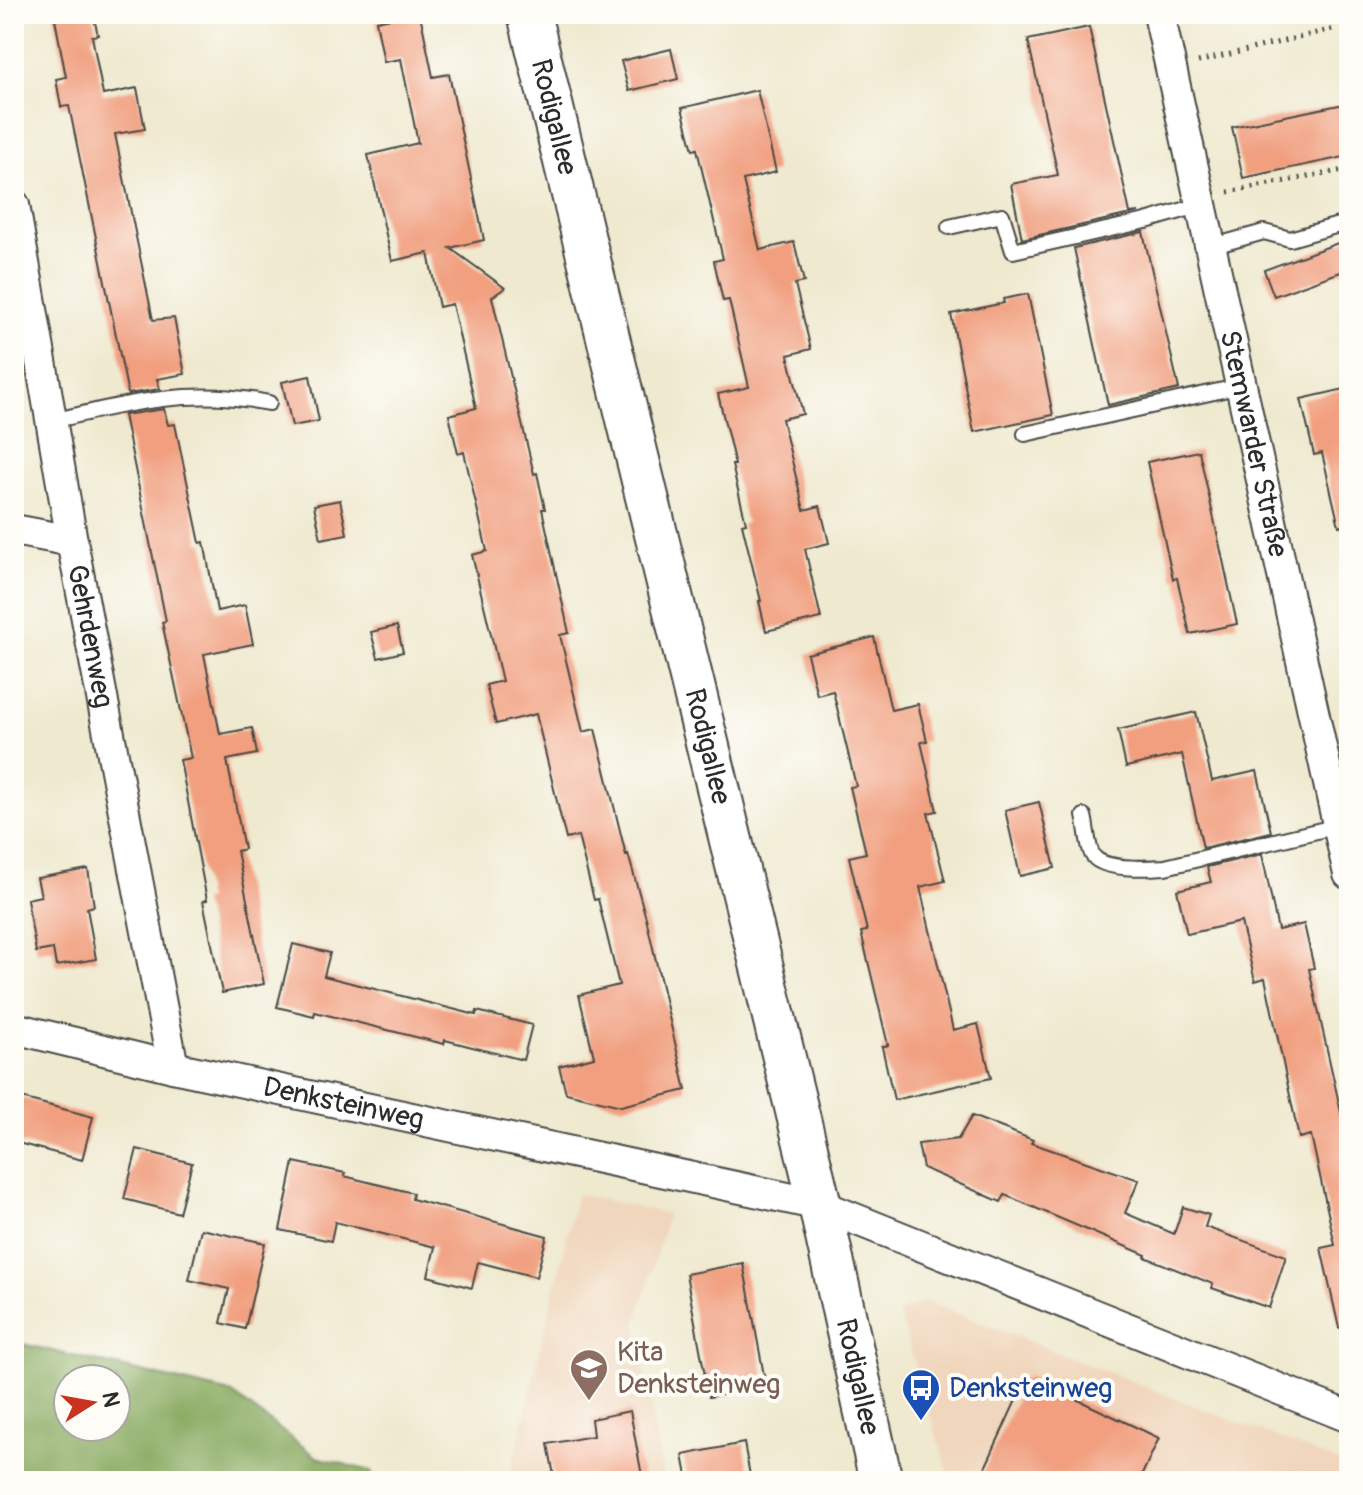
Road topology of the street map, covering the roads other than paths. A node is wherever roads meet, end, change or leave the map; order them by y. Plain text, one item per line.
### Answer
1 (529, 14) edge
2 (1159, 14) edge
3 (1200, 202) junction
4 (14, 205) edge
5 (1349, 222) edge
6 (949, 227) dead end
7 (1210, 247) junction
8 (1241, 386) junction
9 (269, 403) dead end
10 (52, 421) junction
11 (1025, 434) dead end
12 (14, 530) edge
13 (72, 541) junction
14 (1084, 816) dead end
15 (1338, 826) junction
16 (1349, 874) edge
17 (14, 1028) edge
18 (173, 1067) junction
19 (820, 1205) junction
20 (1349, 1417) edge
21 (881, 1481) edge

1 - 19 main road, Rodigallee
2 - 3 street, Stemwarder Straße
3 - 6 lane
3 - 7 street, Stemwarder Straße
4 - 10 street, Gehrdenweg
5 - 7 lane
7 - 8 street, Stemwarder Straße
8 - 11 lane
8 - 15 street, Stemwarder Straße
9 - 10 lane
10 - 13 street, Gehrdenweg
12 - 13 street
13 - 18 street, Gehrdenweg
14 - 15 lane
15 - 16 street, Stemwarder Straße
17 - 18 street, Denksteinweg
18 - 19 street, Denksteinweg
19 - 20 street, Denksteinweg
19 - 21 main road, Rodigallee

